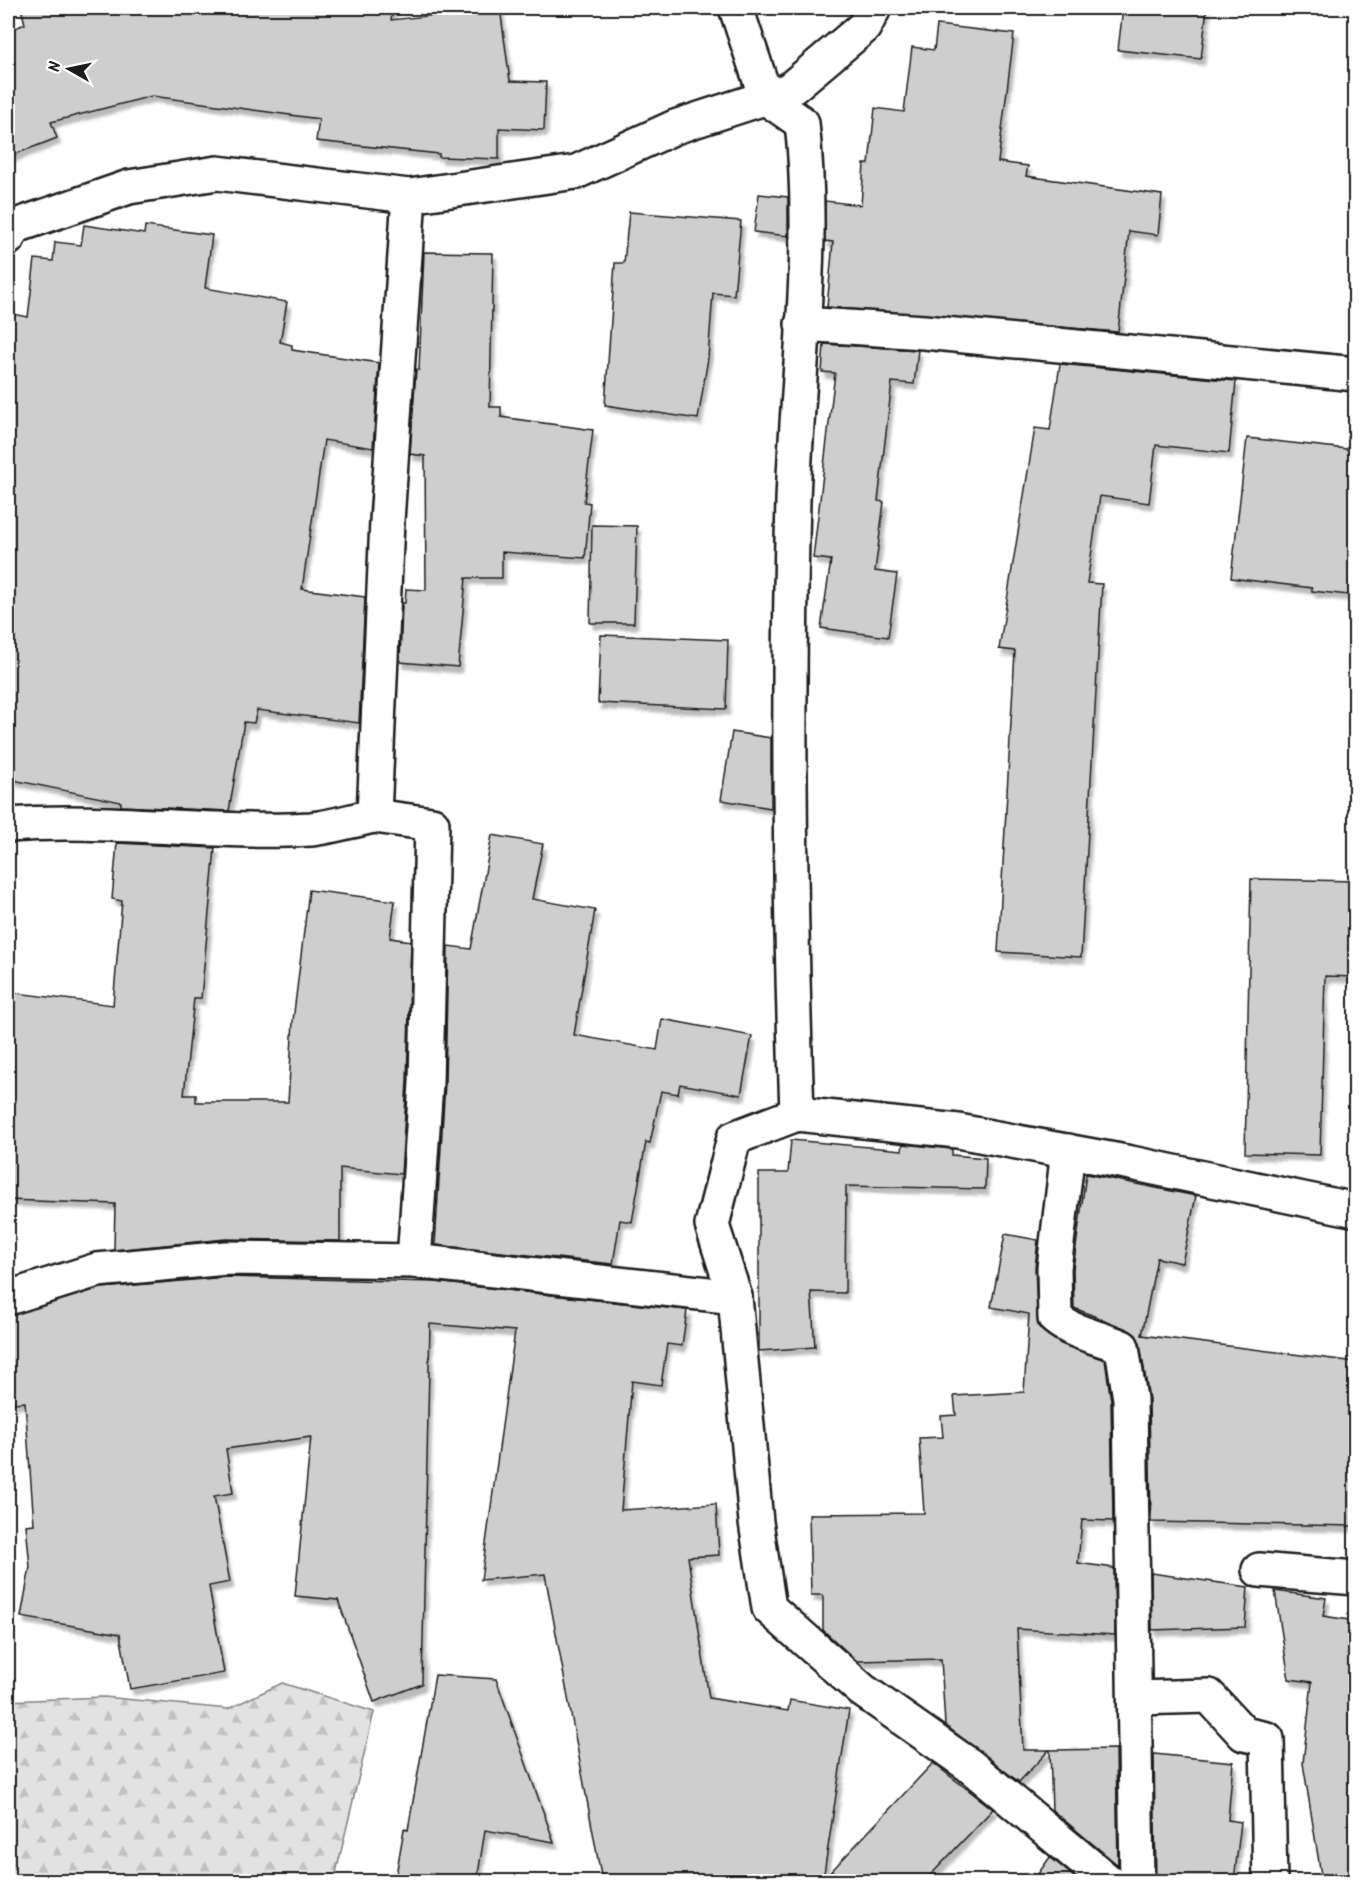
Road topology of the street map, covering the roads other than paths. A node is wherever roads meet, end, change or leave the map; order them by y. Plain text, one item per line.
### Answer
1 (736, 8) edge
2 (874, 8) edge
3 (766, 98) junction
4 (409, 196) junction
5 (9, 227) edge
6 (802, 324) junction
7 (1356, 374) edge
8 (374, 816) junction
9 (8, 825) edge
10 (796, 1114) junction
11 (1068, 1151) junction
12 (1356, 1210) edge
13 (414, 1261) junction
14 (735, 1297) junction
15 (8, 1298) edge
16 (1259, 1570) dead end
17 (1356, 1578) edge
18 (1135, 1698) junction
19 (1109, 1881) edge
20 (1137, 1881) edge
21 (1270, 1881) edge

1 - 3 street
2 - 3 street
3 - 4 street
3 - 6 street
4 - 5 street
4 - 8 street
6 - 7 street
6 - 10 street
8 - 9 street
8 - 13 street
10 - 11 street
10 - 14 street
11 - 12 street
11 - 18 street
13 - 14 street
13 - 15 street
14 - 19 street
16 - 17 street
18 - 20 street
18 - 21 street

